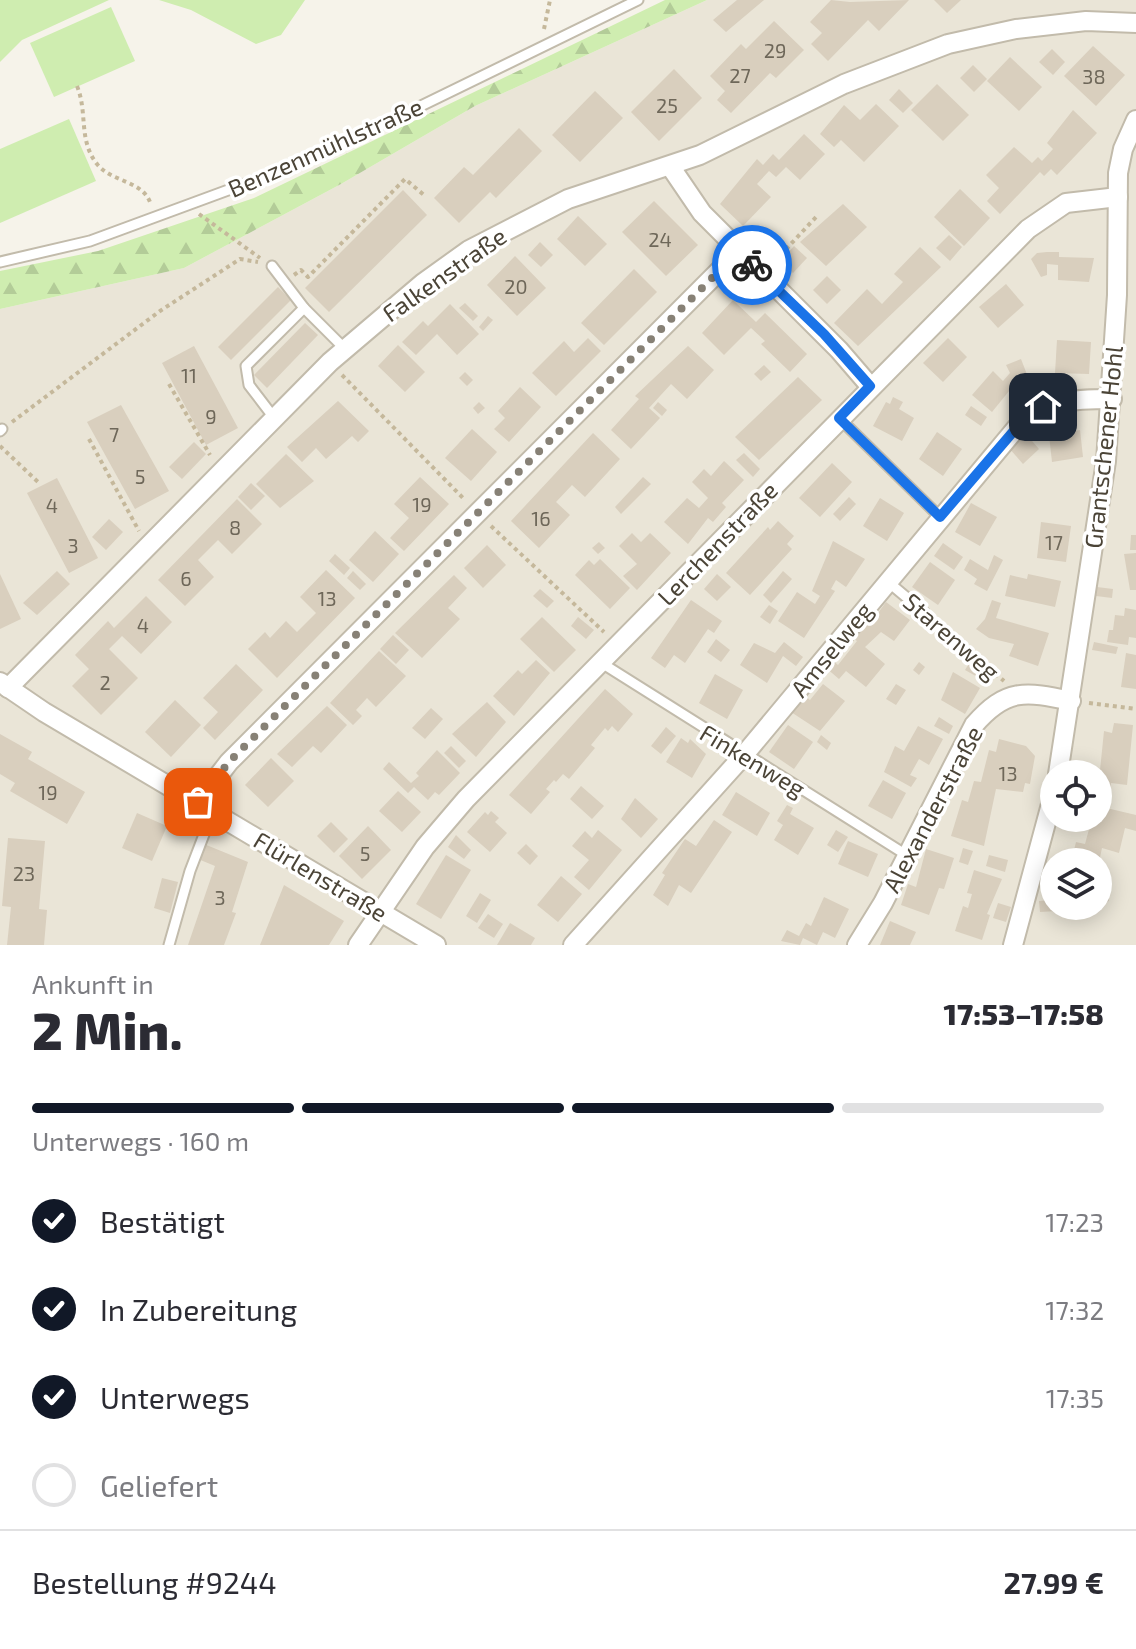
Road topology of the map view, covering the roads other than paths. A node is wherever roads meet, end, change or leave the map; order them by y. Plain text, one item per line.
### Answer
1 (638, 0) edge
2 (1136, 23) edge
3 (1136, 120) edge
4 (670, 166) junction
5 (1118, 197) junction
6 (738, 252) junction
7 (0, 262) edge
8 (272, 266) road end
9 (304, 308) junction
10 (345, 349) junction
11 (870, 386) junction
12 (1112, 399) junction
13 (839, 418) junction
14 (275, 419) junction
15 (940, 517) junction
16 (887, 581) junction
17 (924, 612) road end
18 (600, 662) junction
19 (4, 685) edge
20 (1071, 701) junction
21 (744, 755) junction
22 (1060, 760) edge
23 (205, 806) junction
24 (1043, 832) edge
25 (908, 856) junction
26 (379, 911) junction
27 (169, 945) edge
28 (358, 945) edge
29 (436, 945) edge
30 (573, 945) edge
31 (857, 945) edge
32 (1013, 945) edge

1 - 7 lane, Benzenmühlstraße
2 - 4 street, Falkenstraße
3 - 5 street, Grantschener Hohl
4 - 6 street
4 - 10 street, Falkenstraße
5 - 11 street, Lerchenstraße
5 - 12 street, Grantschener Hohl
6 - 11 street
6 - 23 street
8 - 9 lane
9 - 10 lane
9 - 14 lane
10 - 14 street, Falkenstraße
11 - 13 street, Lerchenstraße
12 - 15 street, Amselweg
12 - 20 street, Grantschener Hohl
13 - 15 lane
13 - 18 street, Lerchenstraße
14 - 19 street, Falkenstraße
15 - 16 street, Amselweg
16 - 17 lane, Starenweg
16 - 21 street, Amselweg
18 - 21 lane, Finkenweg
18 - 26 street, Lerchenstraße
19 - 23 street, Flürlenstraße
20 - 22 street, Grantschener Hohl
20 - 25 street, Alexanderstraße
21 - 25 lane, Finkenweg
21 - 30 street, Amselweg
23 - 26 street, Flürlenstraße
23 - 27 lane
24 - 32 street
25 - 31 street, Alexanderstraße
26 - 28 street, Lerchenstraße
26 - 29 street, Flürlenstraße

